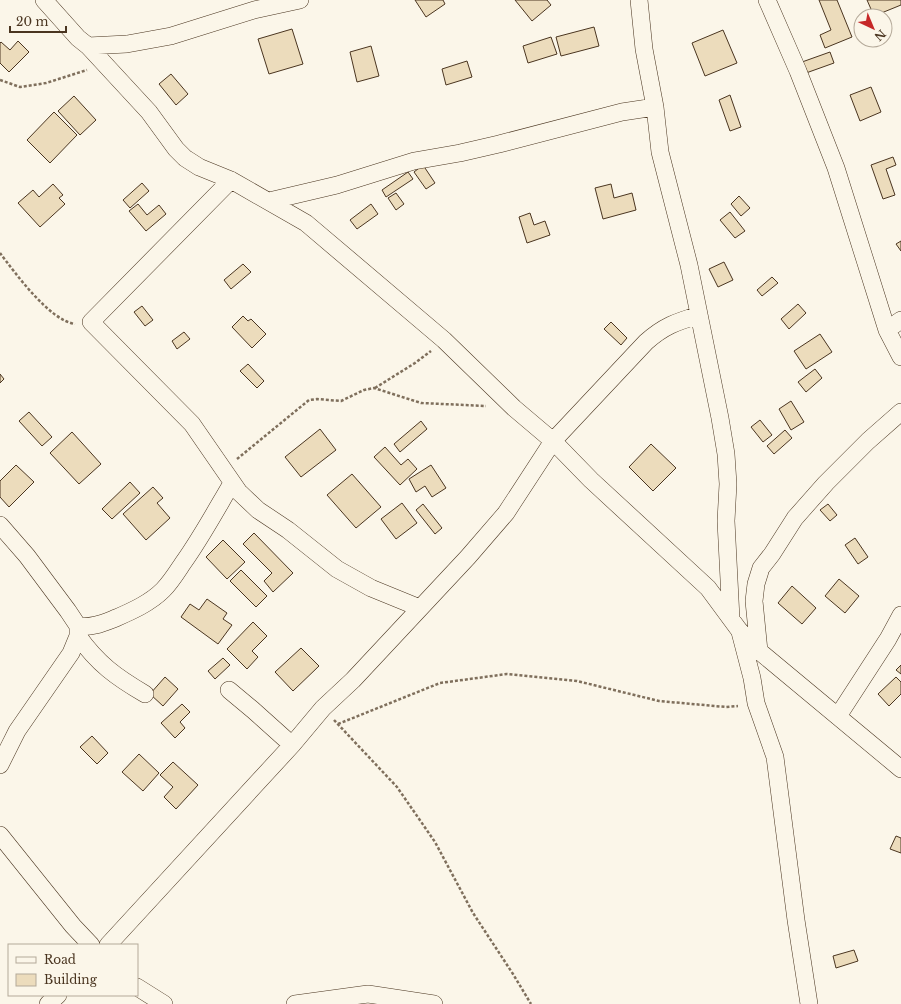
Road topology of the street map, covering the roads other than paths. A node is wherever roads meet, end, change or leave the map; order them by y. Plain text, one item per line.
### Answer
1 (44, 0) edge
2 (300, 0) edge
3 (639, 0) edge
4 (767, 0) edge
5 (88, 46) junction
6 (655, 107) junction
7 (231, 180) junction
8 (269, 201) junction
9 (699, 315) junction
10 (901, 320) edge
11 (887, 330) junction
12 (901, 357) edge
13 (901, 412) edge
14 (553, 441) junction
15 (228, 476) junction
16 (0, 525) edge
17 (420, 608) junction
18 (901, 615) edge
19 (735, 624) junction
20 (78, 631) junction
21 (759, 651) junction
22 (229, 690) dead end
23 (145, 694) dead end
24 (838, 716) junction
25 (292, 745) junction
26 (0, 765) edge
27 (901, 769) edge
28 (0, 835) edge
29 (90, 944) edge
30 (109, 944) edge
31 (138, 988) edge
32 (57, 996) edge
33 (48, 1004) edge
34 (164, 1004) edge
35 (295, 1004) edge
36 (434, 1004) edge
37 (809, 1004) edge

1 - 5 street
2 - 5 street
3 - 6 street
4 - 11 street
5 - 7 street
6 - 8 street
6 - 9 street
7 - 8 street
7 - 15 street
8 - 14 street
9 - 14 street
9 - 19 street
10 - 11 street
11 - 12 street
13 - 21 street
14 - 17 street
14 - 19 street
15 - 17 street
15 - 20 street
16 - 20 street
17 - 25 street
18 - 24 street
19 - 21 street
19 - 37 street
20 - 23 street
20 - 26 street
21 - 24 street
22 - 25 street
24 - 27 street
25 - 30 street
28 - 29 street
31 - 34 street
32 - 33 street
35 - 36 street

